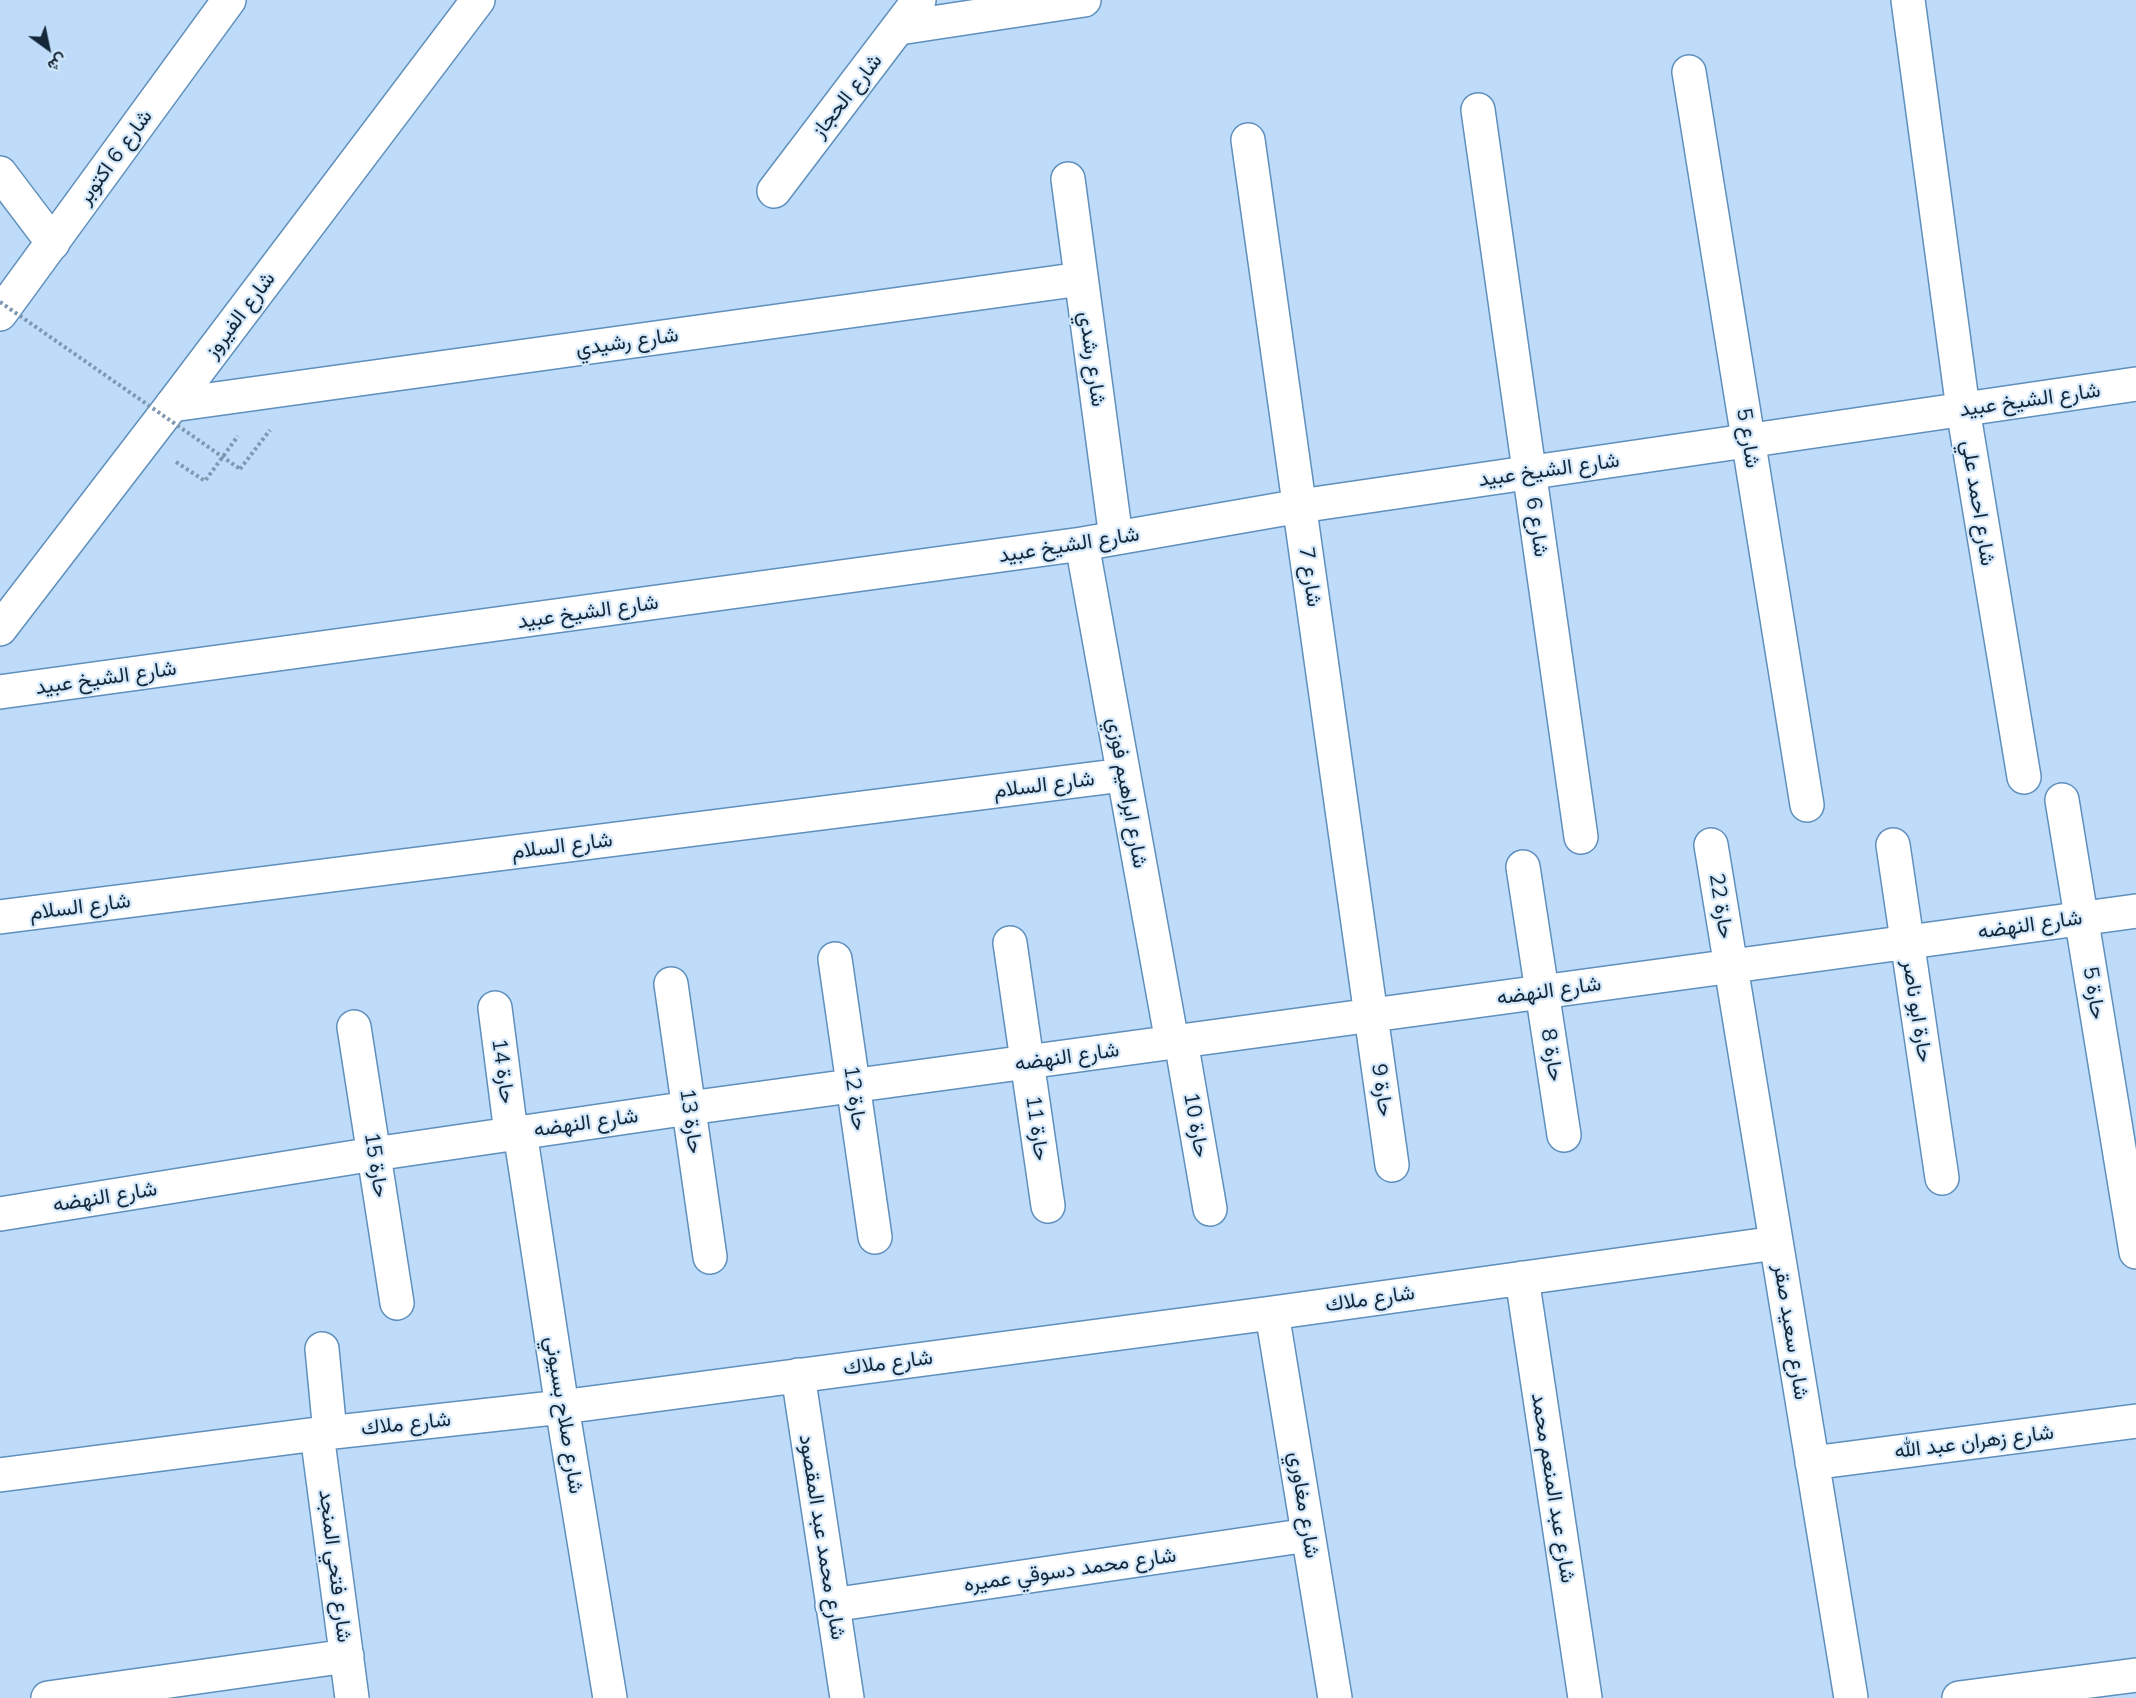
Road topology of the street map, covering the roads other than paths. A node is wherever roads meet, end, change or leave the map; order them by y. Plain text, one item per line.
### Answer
1 (229, 0) edge
2 (478, 0) edge
3 (919, 0) edge
4 (1084, 0) edge
5 (1908, 0) edge
6 (899, 28) junction
7 (1689, 72) dead end
8 (1478, 110) dead end
9 (1248, 140) dead end
10 (0, 173) edge
11 (1068, 179) dead end
12 (774, 191) dead end
13 (53, 243) junction
14 (1081, 279) junction
15 (0, 314) edge
16 (2136, 384) edge
17 (172, 405) junction
18 (1963, 410) junction
19 (1749, 441) junction
20 (1529, 473) junction
21 (1300, 506) junction
22 (1116, 538) junction
23 (1082, 544) junction
24 (0, 629) edge
25 (0, 692) edge
26 (1123, 775) junction
27 (2024, 777) dead end
28 (2062, 800) dead end
29 (1808, 805) dead end
30 (1581, 837) dead end
31 (1711, 845) dead end
32 (1893, 845) dead end
33 (1523, 867) dead end
34 (2136, 911) edge
35 (0, 917) edge
36 (2083, 918) junction
37 (1906, 942) junction
38 (1010, 943) dead end
39 (835, 959) dead end
40 (1731, 967) junction
41 (671, 984) dead end
42 (1542, 992) junction
43 (495, 1008) dead end
44 (1372, 1014) junction
45 (354, 1027) dead end
46 (1176, 1042) junction
47 (1028, 1062) junction
48 (853, 1085) junction
49 (689, 1108) junction
50 (516, 1133) junction
51 (1564, 1136) dead end
52 (374, 1154) junction
53 (1392, 1165) dead end
54 (1942, 1178) dead end
55 (2130, 1185) edge
56 (1048, 1206) dead end
57 (1210, 1209) dead end
58 (0, 1214) edge
59 (875, 1237) dead end
60 (1776, 1243) junction
61 (2136, 1252) edge
62 (710, 1257) dead end
63 (1522, 1278) junction
64 (398, 1303) dead end
65 (1272, 1313) junction
66 (322, 1349) dead end
67 (798, 1375) junction
68 (562, 1407) junction
69 (2136, 1421) edge
70 (324, 1433) junction
71 (1812, 1463) junction
72 (0, 1475) edge
73 (1308, 1534) junction
74 (832, 1605) junction
75 (346, 1656) junction
76 (2136, 1675) edge
77 (48, 1698) edge
78 (352, 1698) edge
79 (610, 1698) edge
80 (847, 1698) edge
81 (1335, 1698) edge
82 (1585, 1698) edge
83 (1851, 1698) edge
84 (1959, 1698) edge

1 - 13 street, شارع 6 اكتوبر
2 - 17 street, شارع الفيروز
3 - 6 street, شارع الحجاز
4 - 6 street
5 - 18 street, شارع احمد علي
6 - 12 street, شارع الحجاز
7 - 19 street, شارع 5
8 - 20 street, شارع 6
9 - 21 street, شارع 7
10 - 13 street
11 - 14 street, شارع رشدي
13 - 15 street, شارع 6 اكتوبر
14 - 17 street, شارع رشيدي
14 - 22 street, شارع رشدي
16 - 18 street, شارع الشيخ عبيد
17 - 24 street, شارع الفيروز
18 - 19 street, شارع الشيخ عبيد
18 - 27 street, شارع احمد علي
19 - 20 street, شارع الشيخ عبيد
19 - 29 street, شارع 5
20 - 21 street, شارع الشيخ عبيد
20 - 30 street, شارع 6
21 - 22 street, شارع الشيخ عبيد
21 - 44 street, شارع 7
22 - 23 street, شارع الشيخ عبيد
23 - 25 street, شارع الشيخ عبيد
23 - 26 street, شارع ابراهيم فوزي
26 - 35 street, شارع السلام
26 - 46 street, شارع ابراهيم فوزي
28 - 36 street, حارة 5
31 - 40 street, حارة 22
32 - 37 street, حارة ابو ناصر
33 - 42 street, حارة 8
34 - 36 street, شارع النهضه
36 - 37 street, شارع النهضه
36 - 55 street, حارة 5
37 - 40 street, شارع النهضه
37 - 54 street, حارة ابو ناصر
38 - 47 street, حارة 11
39 - 48 street, حارة 12
40 - 42 street, شارع النهضه
40 - 60 street, شارع سعيد صقر
41 - 49 street, حارة 13
42 - 44 street, شارع النهضه
42 - 51 street, حارة 8
43 - 50 street, حارة 14
44 - 46 street, شارع النهضه
44 - 53 street, حارة 9
45 - 52 street, حارة 15
46 - 47 street, شارع النهضه
46 - 57 street, حارة 10
47 - 48 street, شارع النهضه
47 - 56 street, حارة 11
48 - 49 street, شارع النهضه
48 - 59 street, حارة 12
49 - 50 street, شارع النهضه
49 - 62 street, حارة 13
50 - 52 street, شارع النهضه
50 - 68 street, شارع صلاح بسيوني
52 - 58 street, شارع النهضه
52 - 64 street, حارة 15
55 - 61 street, حارة 5
60 - 63 street, شارع ملاك
60 - 71 street, شارع سعيد صقر
63 - 65 street, شارع ملاك
63 - 82 street, شارع عبد المنعم محمد
65 - 67 street, شارع ملاك
65 - 73 street, شارع مغاوري
66 - 70 street, شارع فتحي المنجد
67 - 68 street, شارع ملاك
67 - 74 street, شارع محمد عبد المقصود
68 - 70 street, شارع ملاك
68 - 79 street, شارع صلاح بسيوني
69 - 71 street, شارع زهران عبد الله
70 - 72 street, شارع ملاك
70 - 75 street, شارع فتحي المنجد
71 - 83 street, شارع سعيد صقر
73 - 74 street, شارع محمد دسوقي عميره
73 - 81 street, شارع مغاوري
74 - 80 street, شارع محمد عبد المقصود
75 - 77 street
75 - 78 street, شارع فتحي المنجد
76 - 84 street

